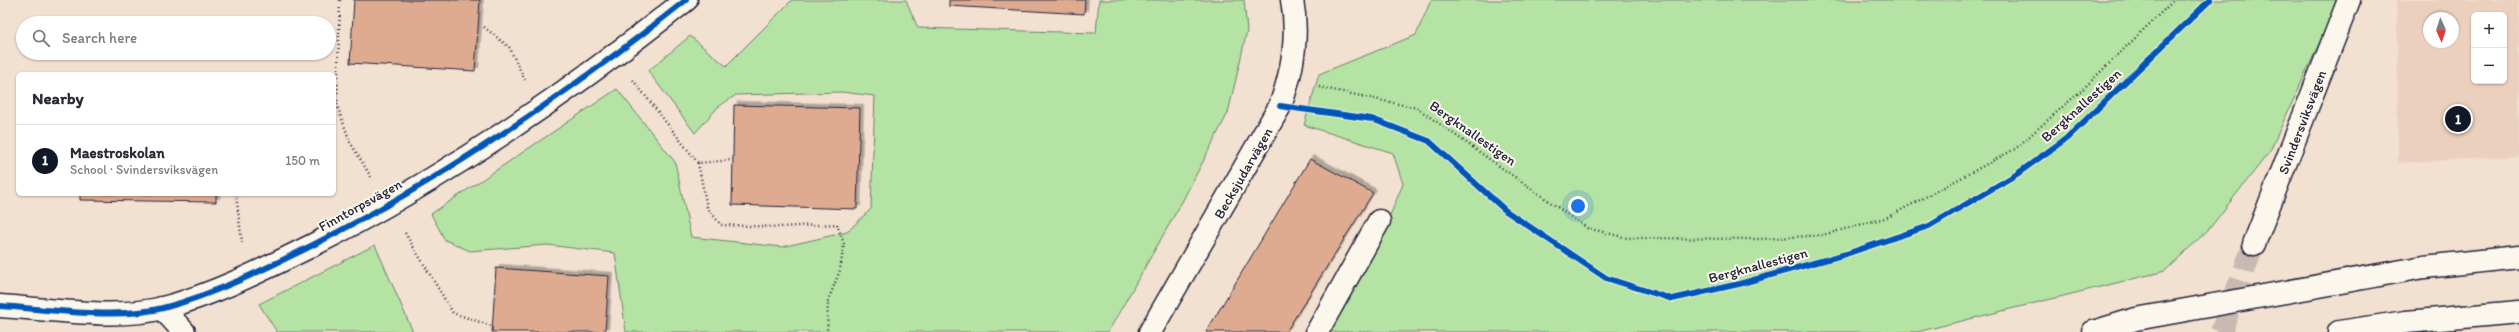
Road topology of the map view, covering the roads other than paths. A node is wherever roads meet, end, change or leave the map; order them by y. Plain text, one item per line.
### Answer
1 (686, 0) edge
2 (1292, 0) edge
3 (2349, 0) edge
4 (1379, 221) dead end
5 (2254, 244) tunnel mouth
6 (2519, 257) edge
7 (0, 306) edge
8 (162, 308) junction
9 (2519, 312) edge
10 (184, 332) edge
11 (1150, 332) edge
12 (1317, 332) edge
13 (2093, 332) edge
14 (2340, 332) edge

1 - 8 main road, Finntorpsvägen
2 - 11 main road, Becksjudarvägen
3 - 5 main road, Svindersviksvägen
4 - 12 main road
6 - 13 main road
7 - 8 main road, Finntorpsvägen
8 - 10 main road
9 - 14 main road

